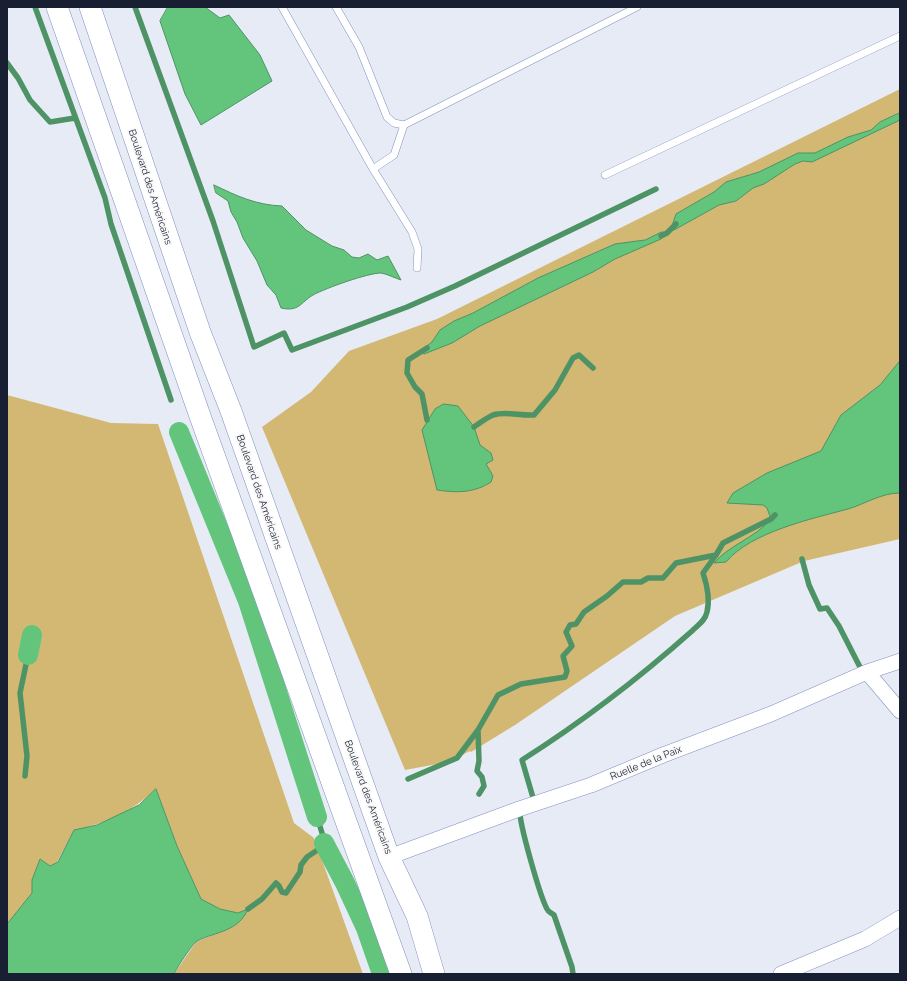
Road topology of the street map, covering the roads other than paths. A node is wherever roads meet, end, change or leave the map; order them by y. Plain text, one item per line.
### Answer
1 (57, 7) edge
2 (90, 7) edge
3 (282, 7) edge
4 (336, 7) edge
5 (636, 7) edge
6 (900, 36) edge
7 (404, 125) junction
8 (373, 169) junction
9 (605, 175) dead end
10 (417, 268) dead end
11 (900, 661) edge
12 (867, 672) junction
13 (900, 711) edge
14 (389, 857) junction
15 (900, 918) edge
16 (401, 974) edge
17 (434, 974) edge
18 (780, 974) edge

1 - 16 main road
2 - 14 main road, Boulevard des Américains
3 - 8 lane
4 - 7 lane
5 - 7 lane
6 - 9 lane
7 - 8 lane
8 - 10 lane
11 - 12 street, Ruelle de la Paix
12 - 13 street
12 - 14 street, Ruelle de la Paix
14 - 17 main road, Boulevard des Américains
15 - 18 street

